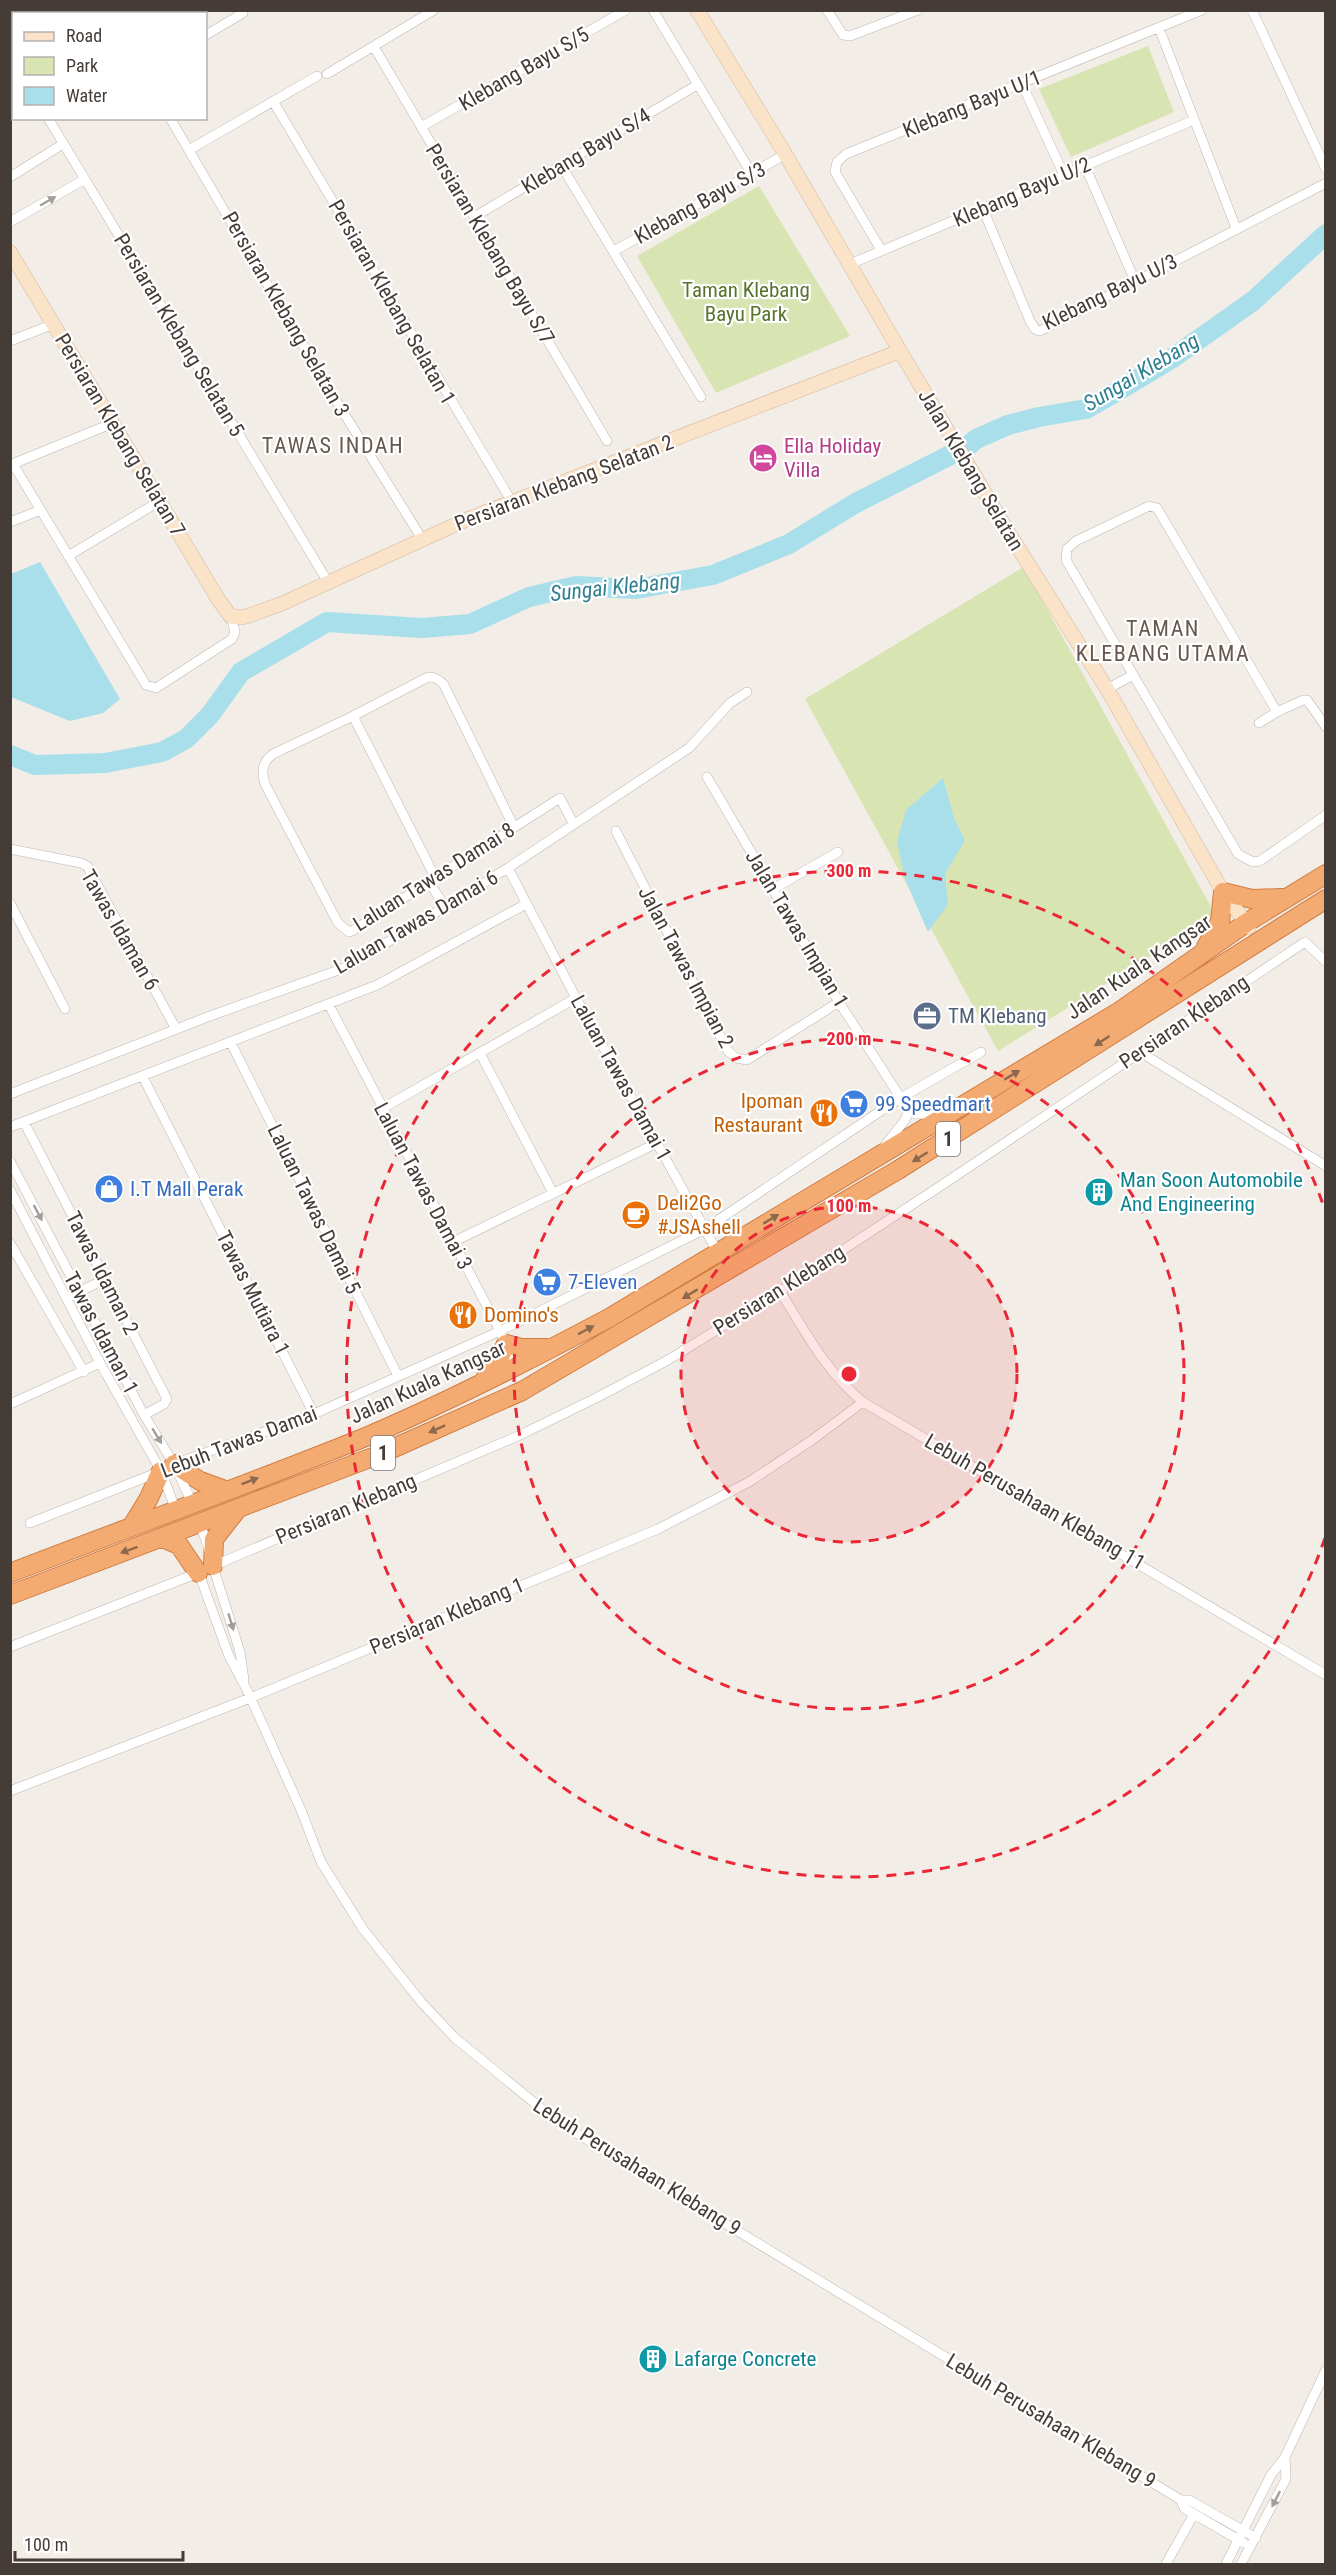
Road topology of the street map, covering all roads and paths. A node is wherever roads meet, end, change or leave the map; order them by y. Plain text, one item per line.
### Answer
1 (434, 10) edge
2 (626, 10) edge
3 (653, 10) edge
4 (697, 10) edge
5 (828, 10) edge
6 (918, 10) edge
7 (1202, 10) edge
8 (1252, 10) edge
9 (243, 13) dead end
10 (1159, 28) junction
11 (207, 34) edge
12 (374, 47) junction
13 (327, 74) dead end
14 (317, 76) dead end
15 (1022, 84) junction
16 (697, 85) junction
17 (273, 101) junction
18 (49, 120) edge
19 (171, 120) edge
20 (1194, 120) junction
21 (422, 127) junction
22 (63, 144) junction
23 (189, 150) junction
24 (786, 154) junction
25 (561, 165) junction
26 (1086, 166) junction
27 (1326, 169) edge
28 (752, 174) junction
29 (1064, 175) junction
30 (10, 177) edge
31 (85, 179) junction
32 (1326, 183) edge
33 (983, 209) junction
34 (474, 217) junction
35 (10, 222) edge
36 (1236, 228) junction
37 (881, 250) junction
38 (614, 251) junction
39 (10, 252) edge
40 (850, 264) junction
41 (1135, 281) junction
42 (54, 324) junction
43 (10, 341) edge
44 (900, 351) junction
45 (701, 397) dead end
46 (113, 423) junction
47 (607, 441) dead end
48 (12, 464) edge
49 (160, 501) junction
50 (512, 502) junction
51 (41, 510) junction
52 (10, 522) edge
53 (422, 539) junction
54 (68, 556) junction
55 (328, 582) junction
56 (231, 617) junction
57 (1133, 675) junction
58 (1107, 689) junction
59 (747, 692) dead end
60 (1277, 712) junction
61 (353, 716) junction
62 (1259, 723) dead end
63 (1326, 727) edge
64 (707, 777) dead end
65 (1326, 815) edge
66 (573, 823) junction
67 (514, 827) junction
68 (616, 831) dead end
69 (10, 849) edge
70 (838, 852) dead end
71 (508, 868) junction
72 (1326, 874) edge
73 (432, 880) junction
74 (773, 889) junction
75 (1223, 892) junction
76 (1287, 897) junction
77 (1326, 899) edge
78 (10, 903) edge
79 (526, 904) junction
80 (445, 907) junction
81 (1304, 911) junction
82 (1247, 925) junction
83 (1202, 953) junction
84 (1326, 962) edge
85 (576, 998) junction
86 (839, 1002) junction
87 (329, 1005) junction
88 (65, 1009) dead end
89 (1151, 1009) junction
90 (176, 1029) junction
91 (231, 1043) junction
92 (981, 1052) dead end
93 (1140, 1052) junction
94 (480, 1053) junction
95 (143, 1077) junction
96 (10, 1094) edge
97 (901, 1097) junction
98 (383, 1108) junction
99 (909, 1111) junction
100 (944, 1115) junction
101 (24, 1122) junction
102 (10, 1127) edge
103 (657, 1143) junction
104 (879, 1154) junction
105 (10, 1161) edge
106 (1326, 1166) edge
107 (10, 1190) edge
108 (554, 1193) junction
109 (705, 1229) junction
110 (453, 1242) junction
111 (10, 1243) edge
112 (717, 1251) junction
113 (105, 1279) junction
114 (780, 1291) junction
115 (80, 1292) junction
116 (67, 1298) junction
117 (503, 1338) junction
118 (555, 1347) junction
119 (100, 1363) junction
120 (567, 1366) junction
121 (516, 1367) junction
122 (84, 1372) junction
123 (398, 1376) junction
124 (480, 1385) junction
125 (862, 1401) junction
126 (10, 1404) edge
127 (490, 1406) junction
128 (144, 1414) junction
129 (314, 1414) junction
130 (167, 1468) junction
131 (225, 1490) junction
132 (184, 1506) junction
133 (237, 1509) junction
134 (30, 1523) dead end
135 (132, 1526) junction
136 (193, 1527) junction
137 (163, 1538) junction
138 (206, 1569) junction
139 (10, 1573) edge
140 (10, 1595) edge
141 (10, 1647) edge
142 (1326, 1675) edge
143 (244, 1685) junction
144 (250, 1698) junction
145 (10, 1791) edge
146 (1326, 2370) edge
147 (1286, 2457) junction
148 (1181, 2500) junction
149 (1194, 2514) junction
150 (1242, 2536) junction
151 (1251, 2547) junction
152 (1166, 2565) edge
153 (1226, 2565) edge
154 (1241, 2565) edge
155 (1253, 2565) edge

1 - 12 street
2 - 21 street, Klebang Bayu S/5
3 - 16 street
4 - 24 street, Jalan Klebang Selatan
5 - 6 street
7 - 10 street, Klebang Bayu U/1
8 - 27 street
9 - 11 street
10 - 15 street, Klebang Bayu U/1
10 - 20 street
12 - 13 street
12 - 21 street, Persiaran Klebang Bayu S/7
14 - 17 street
15 - 29 street
15 - 37 street, Klebang Bayu U/1
16 - 25 street, Klebang Bayu S/4
16 - 28 street
17 - 23 street
17 - 50 street, Persiaran Klebang Selatan 1
18 - 22 street, Persiaran Klebang Selatan 5
19 - 23 street, Persiaran Klebang Selatan 3
20 - 26 street, Klebang Bayu U/2
20 - 36 street
21 - 34 street, Persiaran Klebang Bayu S/7
22 - 30 street
22 - 31 street, Persiaran Klebang Selatan 5
23 - 53 street, Persiaran Klebang Selatan 3
24 - 28 street, Klebang Bayu S/3
24 - 40 street, Jalan Klebang Selatan
25 - 34 street, Klebang Bayu S/4
25 - 38 street, Klebang Bayu S/3
26 - 29 street, Klebang Bayu U/2
26 - 41 street
28 - 38 street, Klebang Bayu S/3
29 - 33 street, Klebang Bayu U/2
35 -> 31 street
31 - 55 street, Persiaran Klebang Selatan 5
32 - 36 street, Klebang Bayu U/3
33 - 37 street, Klebang Bayu U/2
33 - 41 street, Klebang Bayu U/3
34 - 47 street, Persiaran Klebang Bayu S/7
36 - 41 street, Klebang Bayu U/3
37 - 40 street, Klebang Bayu U/2
38 - 45 street, Klebang Bayu S/3
39 - 42 street, Persiaran Klebang Selatan 7
40 - 44 street, Jalan Klebang Selatan
42 - 43 street
42 - 46 street, Persiaran Klebang Selatan 7
44 - 50 street, Persiaran Klebang Selatan 2
44 - 58 street, Jalan Klebang Selatan
46 - 48 street
46 - 49 street, Persiaran Klebang Selatan 7
48 - 51 street
49 - 54 street
49 - 56 street, Persiaran Klebang Selatan 7
50 - 53 street, Persiaran Klebang Selatan 2
51 - 52 street
51 - 54 street
53 - 55 street, Persiaran Klebang Selatan 2
54 - 56 street
55 - 56 street, Persiaran Klebang Selatan 2
57 - 58 street
57 - 60 street
57 - 65 street
58 - 75 street, Jalan Klebang Selatan
59 - 66 street, Laluan Tawas Damai 6
60 - 62 street
60 - 63 street
61 - 67 street
61 - 73 street
61 - 73 street, Laluan Tawas Damai 8
64 - 74 street, Jalan Tawas Impian 1
66 - 67 street, Laluan Tawas Damai 8
66 - 71 street, Laluan Tawas Damai 6
67 - 73 street, Laluan Tawas Damai 8
68 - 86 street, Jalan Tawas Impian 2
69 - 90 street, Tawas Idaman 6
70 - 74 street
71 - 79 street, Laluan Tawas Damai 1
71 - 80 street, Laluan Tawas Damai 6
72 - 76 highway, Jalan Kuala Kangsar / 1
73 - 80 street
74 - 86 street, Jalan Tawas Impian 1
75 - 76 highway
75 - 82 street, Jalan Klebang Selatan
75 - 83 highway
76 - 82 highway, Jalan Kuala Kangsar / 1
77 - 81 highway, Jalan Kuala Kangsar / 1
78 - 88 street
79 - 85 street, Laluan Tawas Damai 1
79 - 87 street, Laluan Tawas Damai 6
80 - 90 street, Laluan Tawas Damai 6
81 - 82 highway
81 - 89 highway, Jalan Kuala Kangsar / 1
82 - 83 highway, Jalan Kuala Kangsar / 1
82 - 89 highway
100 -> 83 highway, Jalan Kuala Kangsar / 1
84 - 93 street, Persiaran Klebang
85 - 94 street
85 - 103 street, Laluan Tawas Damai 1
86 - 97 street, Jalan Tawas Impian 1
87 - 91 street, Laluan Tawas Damai 6
87 - 98 street, Laluan Tawas Damai 3
89 -> 120 highway, Jalan Kuala Kangsar / 1
90 - 96 street, Laluan Tawas Damai 6
91 - 95 street, Laluan Tawas Damai 6
91 - 123 street, Laluan Tawas Damai 5
92 - 97 street, Lebuh Tawas Damai
93 - 106 street
93 - 114 street, Persiaran Klebang
94 - 98 street
94 - 108 street
95 - 101 street, Laluan Tawas Damai 6
95 - 129 street, Tawas Mutiara 1
97 - 99 street, Jalan Tawas Impian 1
97 - 109 street, Lebuh Tawas Damai
98 - 110 street, Laluan Tawas Damai 3
99 - 100 street
99 - 104 street
100 - 104 highway, Jalan Kuala Kangsar / 1
101 - 102 street, Laluan Tawas Damai 6
101 - 113 street, Tawas Idaman 2
103 - 108 street
103 - 109 street, Laluan Tawas Damai 1
112 -> 104 highway, Jalan Kuala Kangsar / 1
105 -> 115 street, Tawas Idaman 1
107 - 116 street, Tawas Idaman 1
108 - 110 street
109 - 112 street, Laluan Tawas Damai 1
109 - 117 street, Lebuh Tawas Damai
110 - 117 street, Laluan Tawas Damai 3
111 - 122 street
118 -> 112 highway, Jalan Kuala Kangsar / 1
113 - 115 street
113 - 128 street, Tawas Idaman 2
114 - 125 street, Lebuh Perusahaan Klebang 11
114 - 138 street, Persiaran Klebang
115 - 116 street
115 - 128 street, Tawas Idaman 1
116 - 119 street, Tawas Idaman 1
117 - 118 highway
117 - 121 street, Laluan Tawas Damai 3
117 - 123 street, Lebuh Tawas Damai
117 - 124 highway
118 - 121 highway, Jalan Kuala Kangsar / 1
119 - 122 street
119 - 130 street, Tawas Idaman 1
120 - 121 highway
120 - 127 highway, Jalan Kuala Kangsar / 1
121 - 124 highway, Jalan Kuala Kangsar / 1
121 - 127 highway
122 - 126 street
123 - 129 street, Lebuh Tawas Damai
131 -> 124 highway, Jalan Kuala Kangsar / 1
125 - 142 street, Lebuh Perusahaan Klebang 11
125 - 144 street, Persiaran Klebang 1
127 -> 133 highway, Jalan Kuala Kangsar / 1
128 -> 130 street, Tawas Idaman 1
129 - 130 street, Lebuh Tawas Damai
130 - 131 highway
130 - 132 street, Tawas Idaman 1
130 - 132 street, Tawas Idaman 1
130 - 134 street, Lebuh Tawas Damai
130 - 135 highway
131 - 132 highway, Jalan Kuala Kangsar / 1
132 - 135 highway, Jalan Kuala Kangsar / 1
132 - 136 street
132 - 136 street
133 - 136 highway, Jalan Kuala Kangsar / 1
133 - 138 highway
135 - 139 highway, Jalan Kuala Kangsar / 1
136 - 137 highway, Jalan Kuala Kangsar / 1
136 - 138 street, Lebuh Perusahaan Klebang 9
136 - 138 street, Lebuh Perusahaan Klebang 9
137 - 138 highway
137 -> 140 highway, Jalan Kuala Kangsar / 1
138 - 141 street, Persiaran Klebang
138 - 143 street, Lebuh Perusahaan Klebang 9
138 -> 143 street, Lebuh Perusahaan Klebang 9
143 - 144 street, Lebuh Perusahaan Klebang 9
144 - 145 street, Persiaran Klebang 1
144 - 148 street, Lebuh Perusahaan Klebang 9
146 - 147 street
147 - 150 street
147 -> 151 street
148 - 149 street, Lebuh Perusahaan Klebang 9
148 - 150 street, Lebuh Perusahaan Klebang 9
149 - 150 street, Lebuh Perusahaan Klebang 9
149 - 152 street
150 - 151 street, Lebuh Perusahaan Klebang 9
150 - 153 street
151 - 154 street
151 - 155 street

